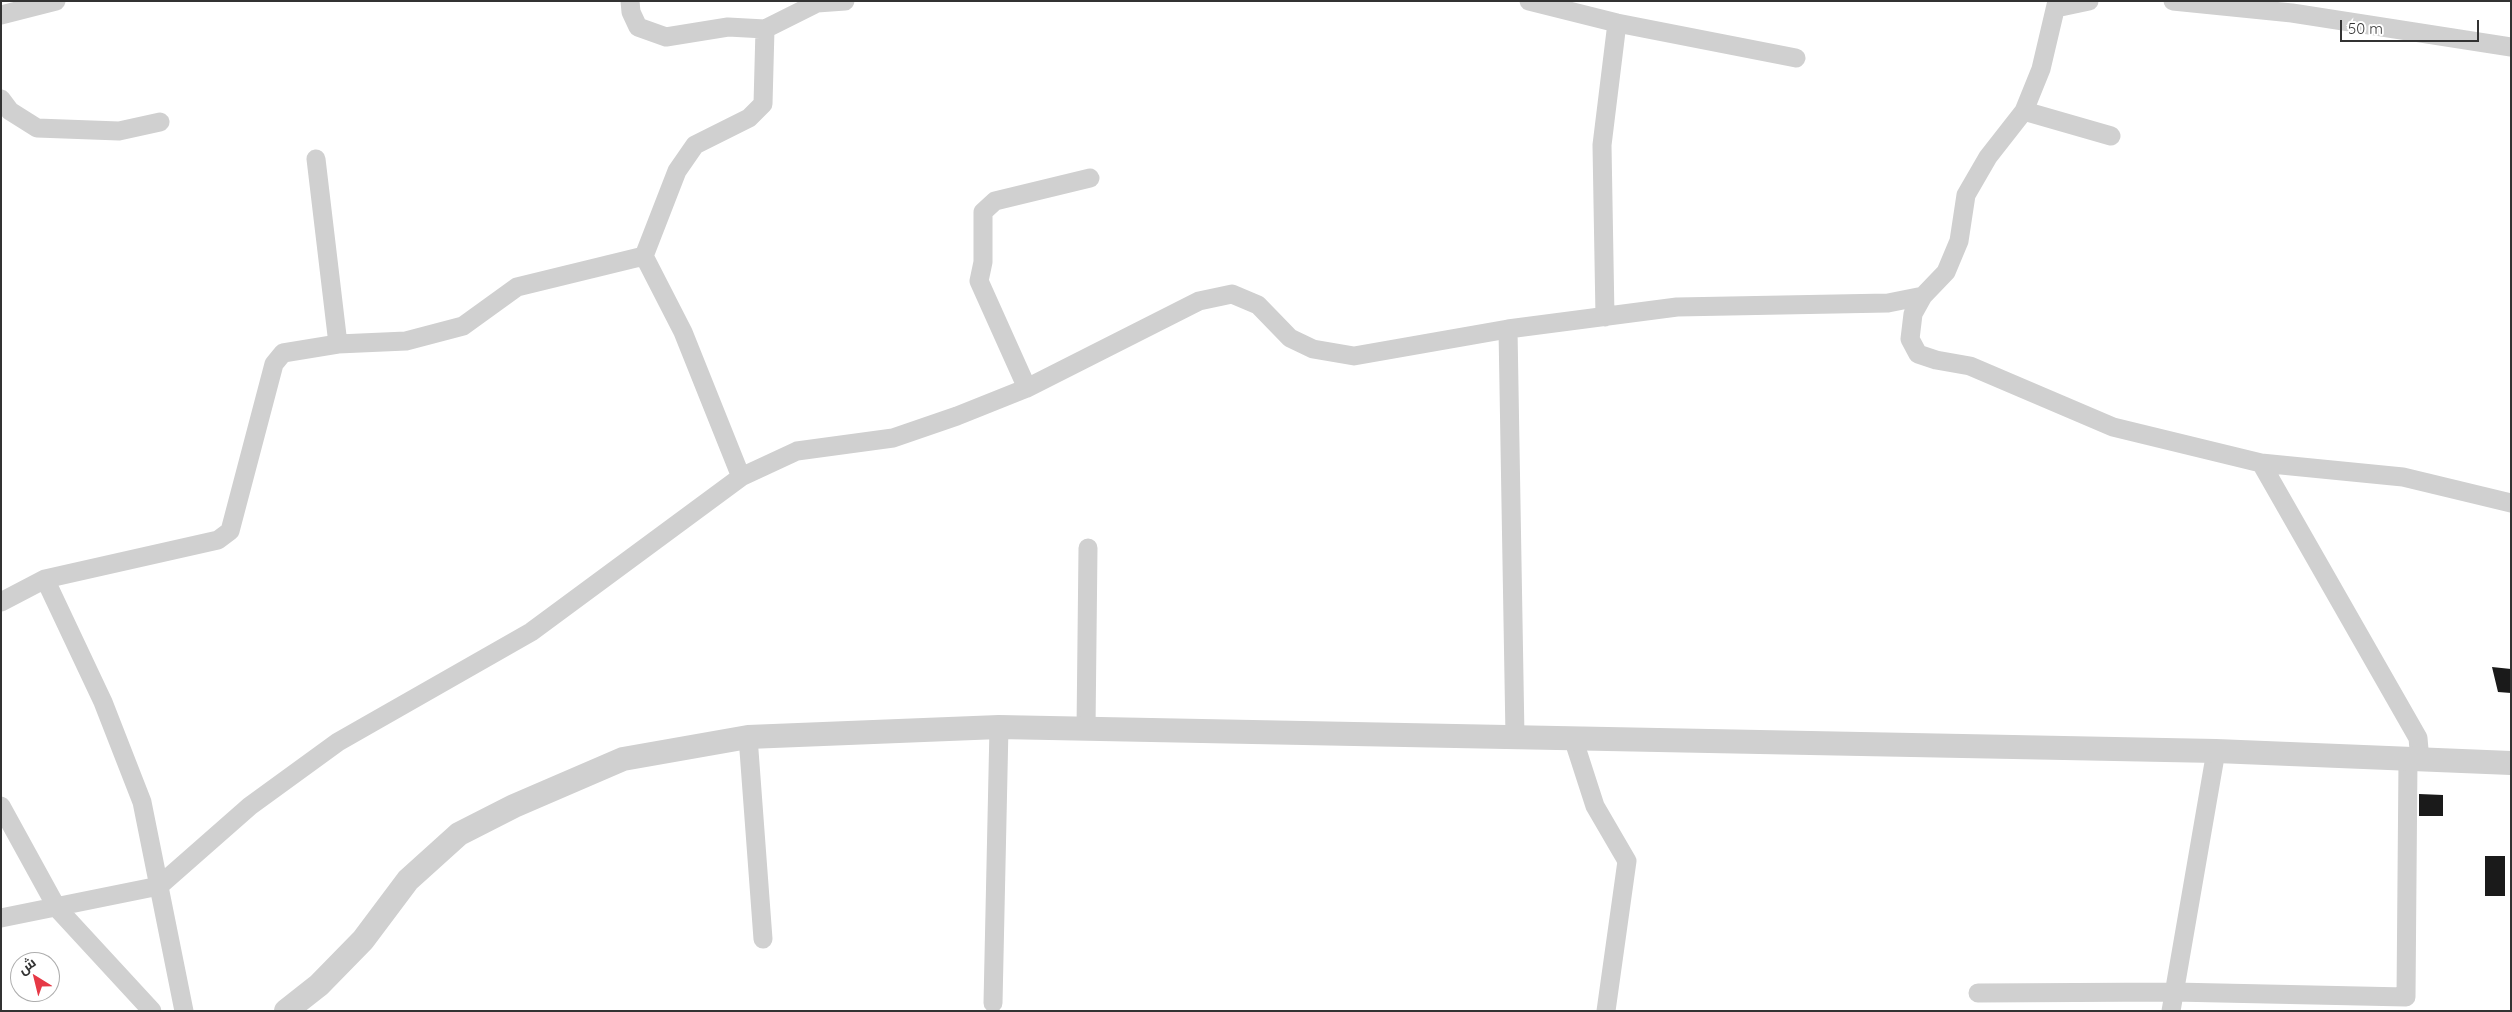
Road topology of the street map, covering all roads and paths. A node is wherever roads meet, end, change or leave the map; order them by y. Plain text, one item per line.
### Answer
1 (56, 1) edge
2 (630, 1) edge
3 (845, 1) edge
4 (1529, 1) edge
5 (2089, 1) edge
6 (2172, 1) edge
7 (2056, 5) edge
8 (2294, 7) edge
9 (1, 15) edge
10 (1617, 23) junction
11 (765, 29) junction
12 (2511, 47) edge
13 (1796, 58) dead end
14 (1, 99) edge
15 (2024, 111) junction
16 (160, 122) dead end
17 (2111, 136) dead end
18 (316, 158) dead end
19 (1090, 178) dead end
20 (644, 256) junction
21 (1923, 296) junction
22 (1605, 317) junction
23 (1508, 330) junction
24 (338, 344) junction
25 (1027, 388) junction
26 (2261, 463) junction
27 (741, 477) junction
28 (2511, 503) edge
29 (1088, 548) dead end
30 (45, 578) junction
31 (1, 602) edge
32 (999, 727) junction
33 (1086, 729) junction
34 (748, 737) junction
35 (1515, 737) junction
36 (1574, 738) junction
37 (2216, 751) junction
38 (2414, 761) junction
39 (2511, 763) edge
40 (1, 806) edge
41 (159, 886) junction
42 (57, 908) junction
43 (1, 918) edge
44 (763, 939) dead end
45 (2174, 992) junction
46 (1978, 993) dead end
47 (993, 1003) dead end
48 (152, 1011) edge
49 (184, 1011) edge
50 (286, 1011) edge
51 (1606, 1011) edge
52 (2171, 1011) edge

1 - 9 street
2 - 11 street
3 - 11 street
4 - 10 street
5 - 7 street
6 - 8 street
7 - 15 street
8 - 12 street
10 - 13 street
10 - 22 street
11 - 20 street
14 - 16 street
15 - 17 street
15 - 21 street
18 - 24 street
19 - 25 street
20 - 24 street
20 - 27 street
21 - 22 street
21 - 26 street
22 - 23 street
23 - 25 street
23 - 35 street
24 - 30 street
25 - 27 street
26 - 28 street
26 - 38 street
27 - 41 street
29 - 33 street
30 - 31 street
30 - 41 street
32 - 33 street
32 - 34 street
32 - 47 street
33 - 35 street
34 - 44 street
34 - 50 street
35 - 36 street
36 - 37 street
36 - 51 street
37 - 38 street
37 - 45 street
38 - 39 street
38 - 45 street
40 - 42 street
41 - 42 street
41 - 49 street
42 - 43 street
42 - 48 street
45 - 46 street
45 - 52 street

